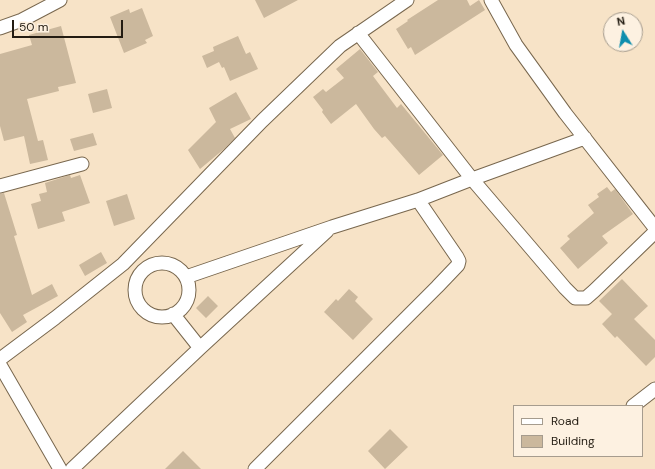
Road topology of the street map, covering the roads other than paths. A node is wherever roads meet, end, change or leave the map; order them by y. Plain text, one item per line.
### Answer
1 (60, 0) edge
2 (408, 0) edge
3 (491, 0) edge
4 (0, 28) edge
5 (358, 33) junction
6 (584, 138) junction
7 (82, 164) dead end
8 (472, 179) junction
9 (0, 186) edge
10 (418, 200) junction
11 (332, 227) junction
12 (655, 228) edge
13 (655, 232) edge
14 (123, 264) junction
15 (138, 277) junction
16 (186, 277) junction
17 (172, 314) junction
18 (200, 348) junction
19 (0, 359) edge
20 (0, 365) edge
21 (655, 389) edge
22 (634, 405) edge
23 (60, 469) edge
24 (72, 469) edge
25 (255, 469) edge

1 - 4 street
2 - 5 street
3 - 6 street
5 - 8 street
5 - 14 street
6 - 8 street
6 - 12 street
7 - 9 street
8 - 10 street
8 - 13 street
10 - 11 street
10 - 25 street
11 - 16 street
11 - 18 street
14 - 15 street
14 - 19 street
15 - 16 street
15 - 17 street
16 - 17 street
17 - 18 street
18 - 24 street
20 - 23 street
21 - 22 street

